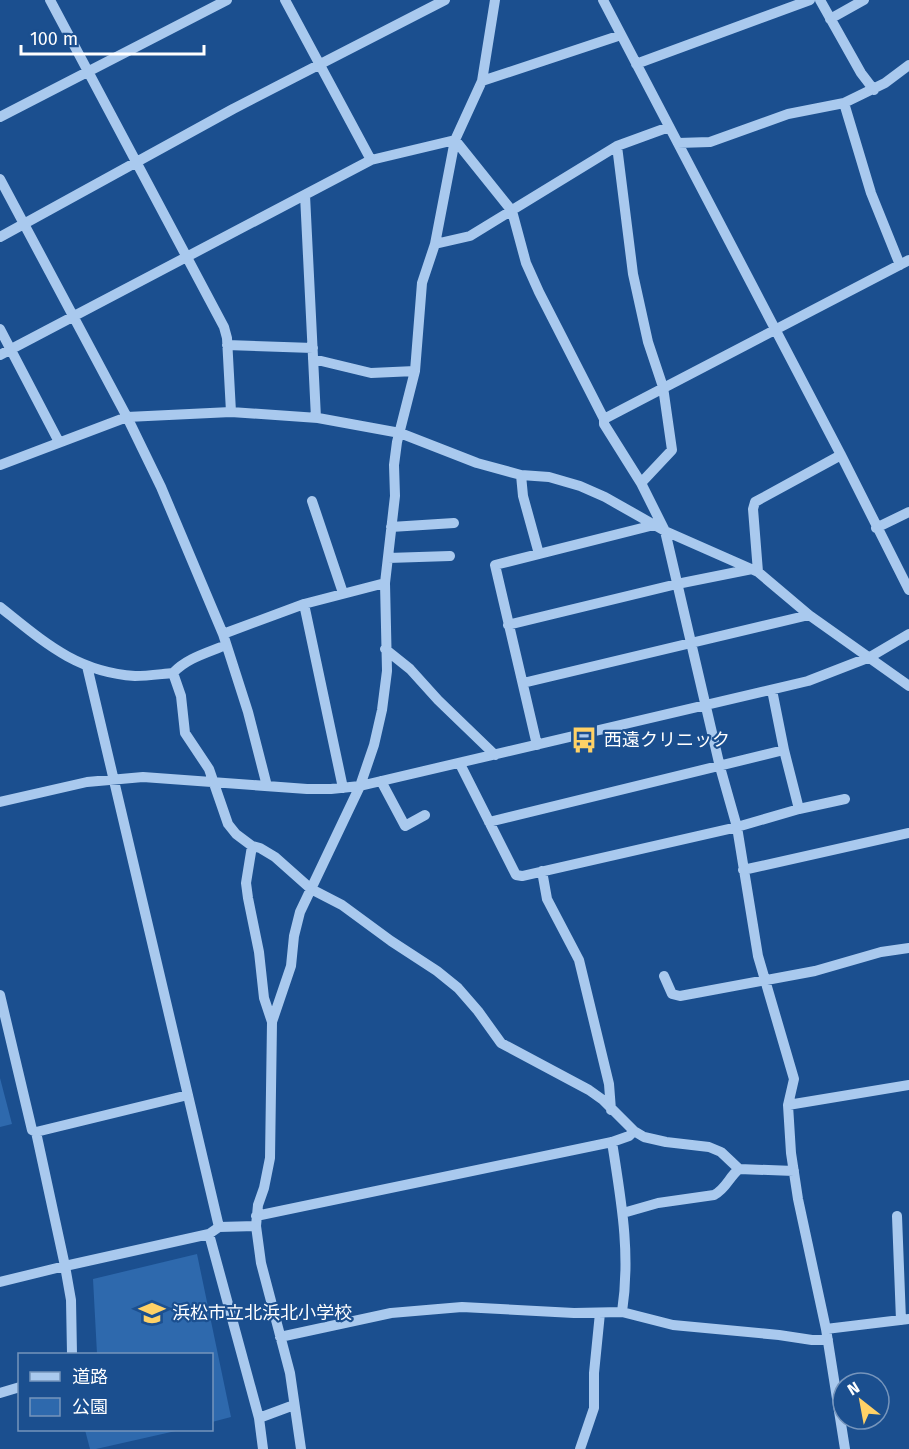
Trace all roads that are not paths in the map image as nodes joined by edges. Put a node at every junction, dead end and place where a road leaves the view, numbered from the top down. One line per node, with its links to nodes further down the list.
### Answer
1 (50, 0): 15 (street)
2 (227, 0): 15 (street)
3 (285, 0): 12 (street)
4 (445, 0): 12 (street)
5 (495, 0): 16 (street)
6 (603, 0): 11 (street)
7 (810, 0): 13 (street)
8 (820, 0): 10 (street)
9 (864, 0): 10 (street)
10 (830, 19): 17 (street)
11 (621, 35): 13 (street); 16 (street)
12 (320, 64): 24 (street); 25 (street)
13 (636, 64): 20 (street)
14 (909, 65): 17 (street)
15 (88, 70): 19 (street); 25 (street)
16 (482, 81): 21 (street)
17 (874, 90): 18 (street)
18 (844, 103): 22 (street); 33 (street)
19 (0, 117)
20 (669, 127): 22 (street); 23 (street)
21 (454, 140): 24 (street); 28 (street); 31 (street)
22 (678, 143): 35 (street)
23 (617, 146): 28 (street); 42 (street)
24 (371, 160): 27 (street)
25 (137, 164): 29 (street); 32 (street)
26 (0, 179): 29 (street)
27 (305, 195): 32 (street); 39 (street)
28 (512, 212): 31 (street); 46 (street)
29 (26, 224): 30 (street); 34 (street)
30 (0, 237)
31 (435, 244): 41 (street)
32 (188, 257): 34 (street); 37 (street)
33 (904, 262): 35 (street)
34 (75, 317): 38 (street); 44 (street)
35 (775, 328): 42 (street); 49 (street)
36 (0, 329): 38 (street)
37 (227, 345): 39 (street); 43 (street)
38 (11, 349): 40 (street); 48 (street)
39 (313, 353): 41 (street); 45 (street)
40 (0, 355)
41 (415, 371): 47 (street)
42 (663, 387): 46 (street); 52 (street)
43 (231, 412): 44 (street); 45 (street)
44 (127, 417): 48 (street); 73 (street)
45 (316, 418): 47 (street)
46 (604, 419): 52 (street)
47 (400, 433): 51 (street); 57 (street)
48 (59, 442): 50 (street)
49 (841, 454): 58 (street); 63 (street)
50 (0, 465)
51 (521, 475): 56 (street); 60 (street)
52 (641, 483): 59 (street)
53 (312, 501): 67 (street)
54 (909, 512): 58 (street)
55 (454, 523): 57 (street)
56 (654, 525): 59 (street); 60 (street)
57 (391, 527): 62 (street)
58 (876, 528): 66 (street)
59 (665, 531): 63 (street); 65 (street)
60 (539, 554): 71 (street)
61 (450, 556): 62 (street)
62 (388, 558): 64 (street)
63 (755, 570): 65 (street); 70 (street)
64 (385, 583): 67 (street); 75 (street)
65 (677, 584): 71 (street); 74 (street)
66 (909, 590)
67 (343, 593): 68 (street)
68 (304, 604): 73 (street); 93 (street)
69 (0, 607): 77 (street)
70 (809, 615): 74 (street); 76 (street)
71 (508, 625): 79 (street)
72 (909, 634): 76 (street)
73 (224, 639): 78 (street); 91 (street)
74 (692, 643): 79 (street); 82 (street)
75 (385, 649): 85 (street); 92 (street)
76 (870, 657): 80 (street); 81 (street)
77 (87, 666): 78 (street); 88 (street)
78 (173, 673): 89 (street)
79 (523, 683): 83 (street)
80 (909, 686)
81 (772, 690): 82 (street); 84 (street)
82 (706, 706): 83 (street); 87 (street)
83 (537, 746): 85 (street)
84 (784, 750): 87 (street); 96 (street)
85 (495, 755): 86 (street)
86 (460, 764): 90 (street); 98 (street)
87 (720, 767): 98 (street); 99 (street)
88 (114, 780): 89 (street); 95 (street); 111 (street)
89 (212, 781): 91 (street); 101 (street)
90 (381, 781): 92 (street); 97 (street)
91 (267, 786): 93 (street)
92 (360, 786): 93 (street); 104 (street)
93 (343, 788)
94 (845, 800): 96 (street)
95 (0, 802)
96 (799, 809): 99 (street)
97 (425, 815)
98 (489, 822): 103 (street)
99 (737, 827): 102 (street); 103 (street)
100 (909, 833): 102 (street)
101 (252, 846): 104 (street); 109 (street)
102 (743, 870): 107 (street)
103 (542, 871): 113 (street)
104 (311, 889): 109 (street); 113 (street)
105 (909, 948): 107 (street)
106 (664, 976): 107 (street)
107 (765, 980): 112 (street)
108 (0, 996): 115 (street)
109 (272, 1022): 121 (street)
110 (909, 1086): 112 (street)
111 (188, 1095): 115 (street); 122 (street)
112 (788, 1104): 118 (street)
113 (611, 1110): 114 (street)
114 (634, 1131): 116 (street); 117 (street)
115 (36, 1132): 124 (street)
116 (612, 1142): 119 (street); 121 (street)
117 (740, 1169): 118 (street); 119 (street)
118 (794, 1172): 129 (street)
119 (623, 1213): 126 (street)
120 (897, 1216): 128 (street)
121 (256, 1221): 122 (street); 130 (street)
122 (219, 1227): 123 (street)
123 (209, 1234): 124 (street); 135 (street)
124 (65, 1266): 125 (street); 131 (street)
125 (0, 1282)
126 (622, 1312): 127 (street); 129 (street)
127 (600, 1313): 130 (street); 138 (street)
128 (905, 1319): 129 (street)
129 (827, 1335): 139 (street)
130 (280, 1336): 134 (street)
131 (72, 1353)
132 (18, 1388): 133 (street)
133 (0, 1393)
134 (294, 1405): 135 (street); 137 (street)
135 (259, 1418): 136 (street)
136 (263, 1449)
137 (301, 1449)
138 (580, 1449)
139 (845, 1449)

